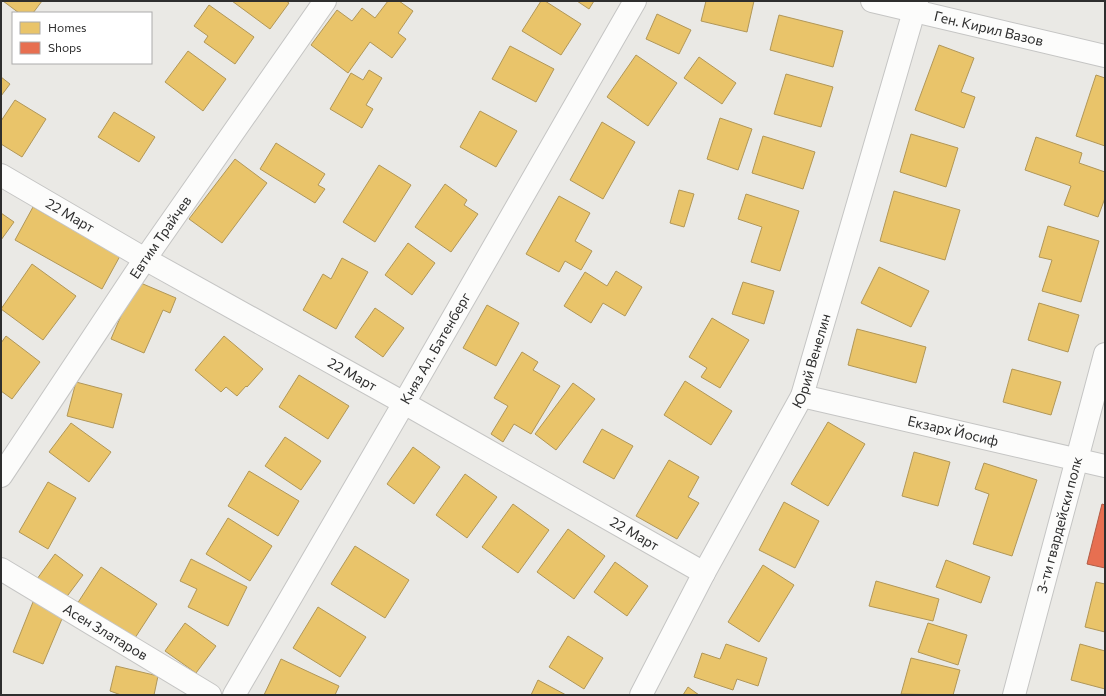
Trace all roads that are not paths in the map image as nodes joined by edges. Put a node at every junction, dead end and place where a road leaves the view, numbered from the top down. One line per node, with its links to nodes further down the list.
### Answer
1 (325, 1): 7 (street, Евтим Трайчев)
2 (635, 1): 10 (street, Княз Ал. Батенберг)
3 (872, 1): 4 (street, Ген. Кирил Вазов)
4 (915, 6): 5 (street, Ген. Кирил Вазов); 9 (street, Юрий Венелин)
5 (1105, 56)
6 (1, 174): 7 (street, 22 Март)
7 (145, 259): 10 (street, 22 Март); 13 (street, Евтим Трайчев)
8 (1105, 354): 11 (street, 3-ти гвардейски полк)
9 (802, 396): 11 (street, Екзарх Йосиф); 15 (street, Юрий Венелин)
10 (404, 403): 15 (street, 22 Март); 17 (street, Княз Ал. Батенберг)
11 (1077, 459): 12 (street, Екзарх Йосиф); 19 (street, 3-ти гвардейски полк)
12 (1105, 466)
13 (1, 476)
14 (1, 569): 16 (street, Асен Златаров)
15 (704, 573): 18 (street, Юрий Венелин)
16 (210, 695)
17 (234, 695)
18 (641, 695)
19 (1014, 695)

